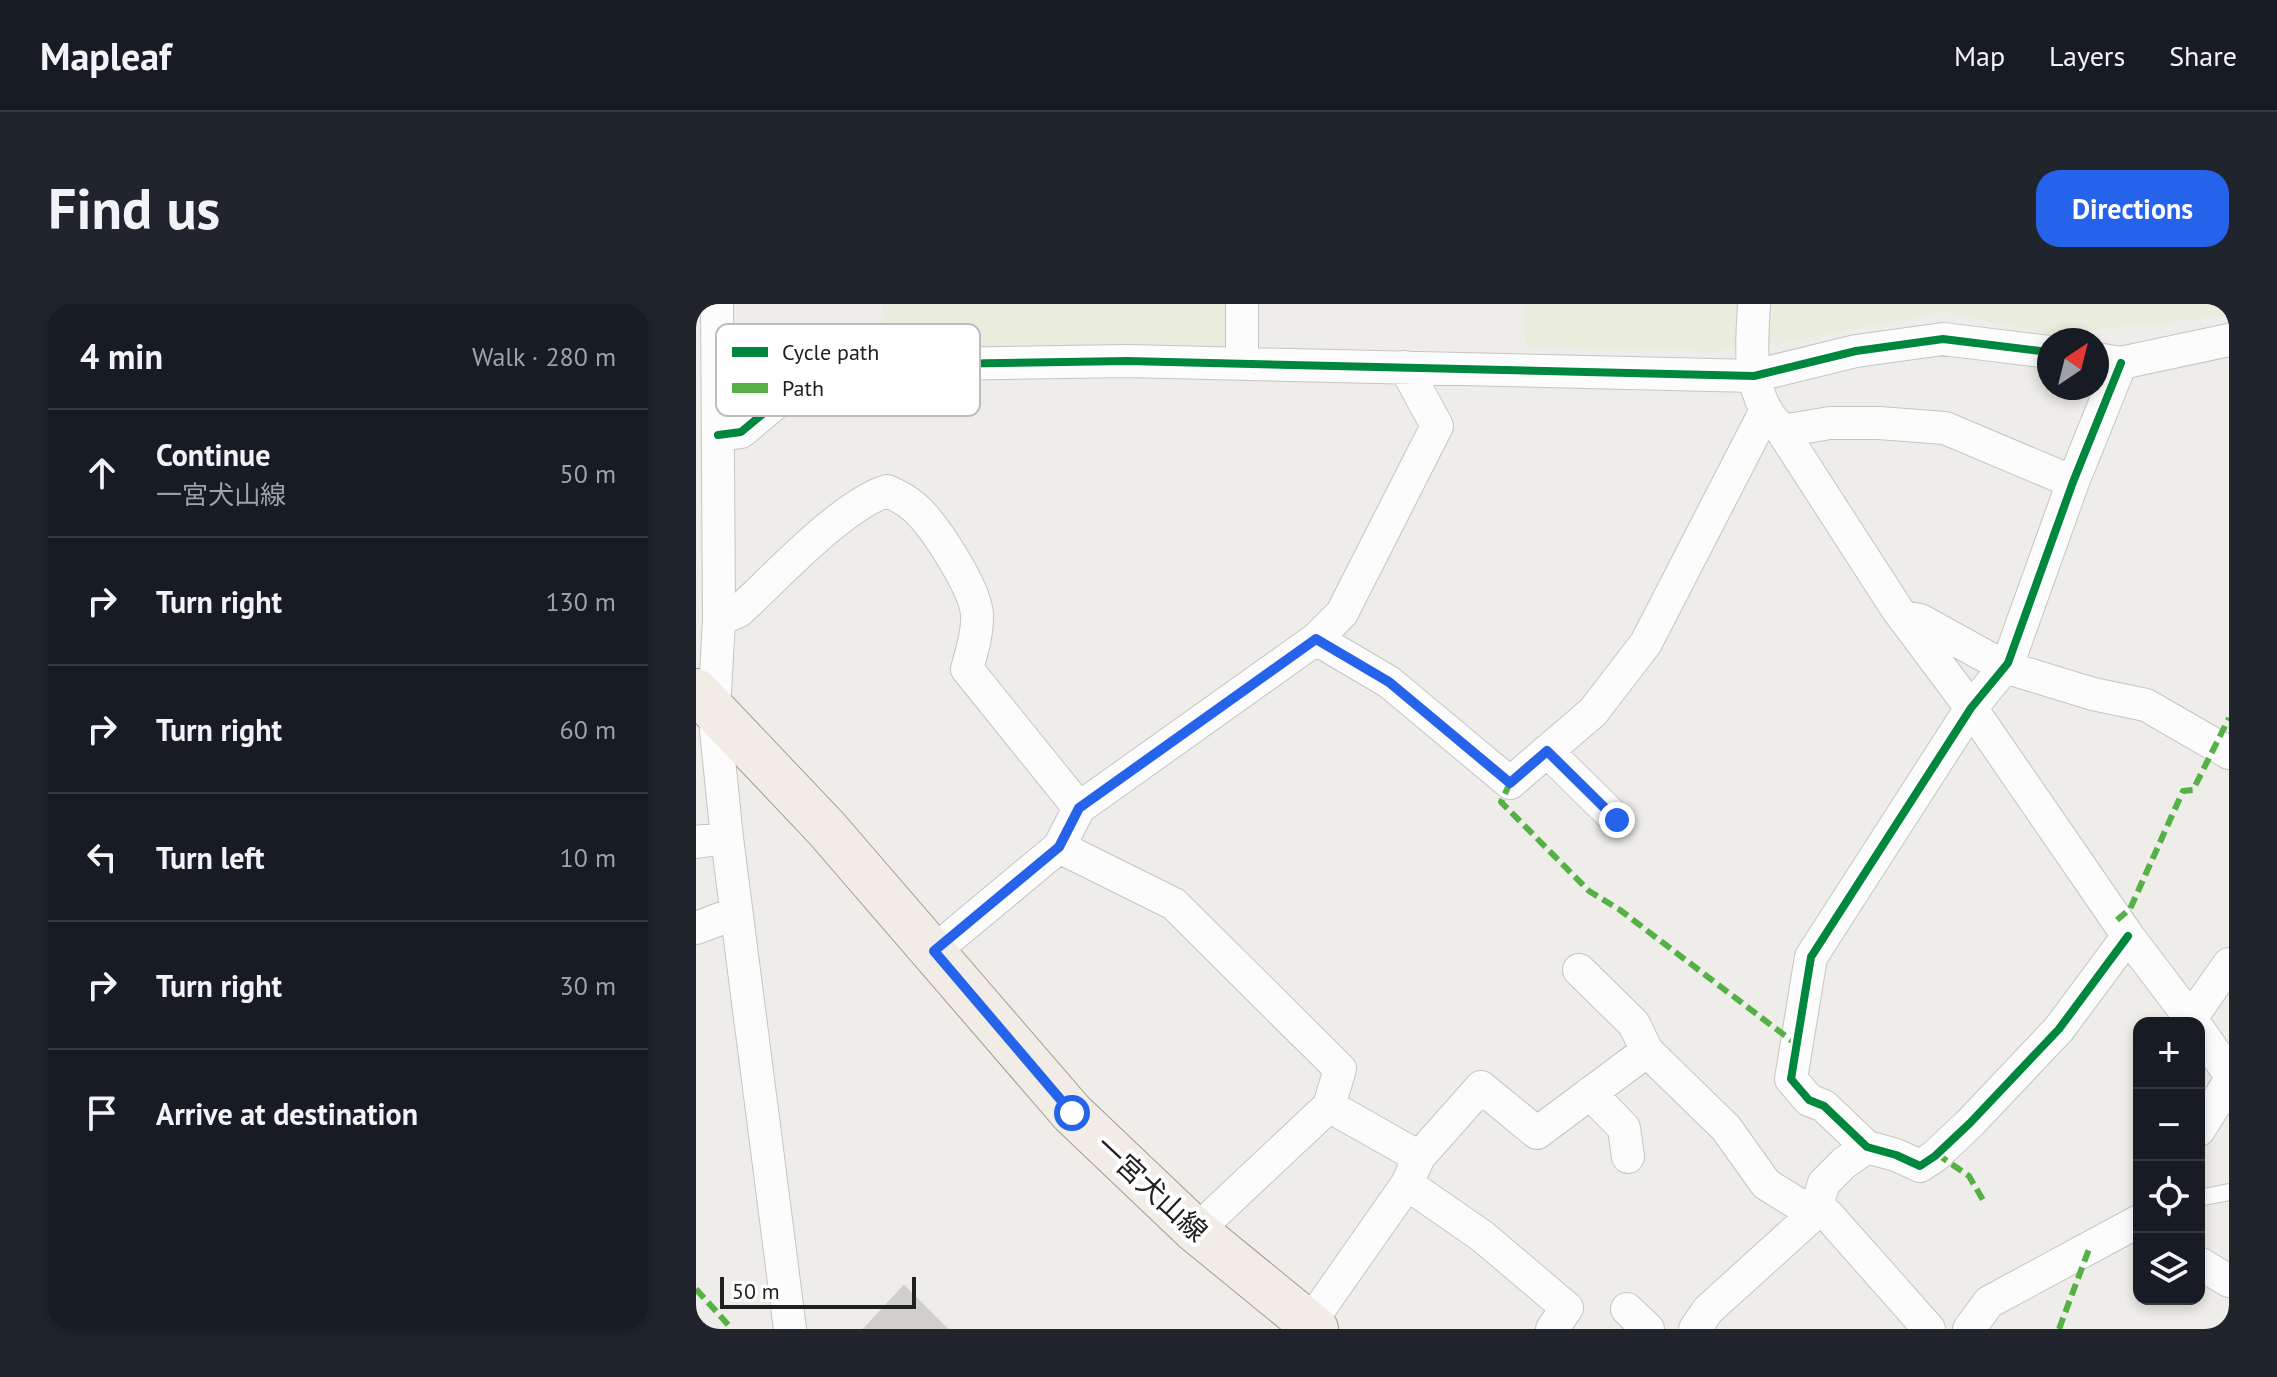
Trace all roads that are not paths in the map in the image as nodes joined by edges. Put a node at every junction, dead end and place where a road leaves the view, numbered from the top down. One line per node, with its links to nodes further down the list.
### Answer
1 (717, 304): 4 (street)
2 (1242, 304): 9 (street)
3 (1754, 304): 11 (street)
4 (717, 324)
5 (2229, 340): 7 (street)
6 (2037, 351): 11 (street)
7 (2109, 361)
8 (980, 363): 9 (street)
9 (1242, 363): 10 (street)
10 (1405, 367): 11 (street); 20 (street)
11 (1754, 376): 15 (street)
12 (2097, 400): 17 (street)
13 (718, 416): 16 (street)
14 (760, 416): 16 (street)
15 (1774, 420): 17 (street); 18 (street); 24 (street)
16 (718, 435): 19 (street)
17 (2073, 482): 21 (street)
18 (1903, 617): 21 (street); 23 (street)
19 (719, 620): 22 (street); 26 (street)
20 (1316, 639): 24 (street); 26 (street)
21 (2005, 667): 23 (street); 25 (street)
22 (705, 700): 28 (street); 33 (main road, 一宮犬山線)
23 (1971, 708): 32 (street); 45 (street)
24 (1547, 751): 27 (street)
25 (2229, 753)
26 (1079, 808): 29 (street)
27 (1617, 820)
28 (711, 840): 30 (street)
29 (1059, 847): 33 (street); 43 (street)
30 (736, 913): 31 (street); 57 (street)
31 (696, 928)
32 (2128, 936): 36 (street); 45 (street)
33 (934, 951): 52 (main road, 一宮犬山線)
34 (2229, 964): 37 (street)
35 (1579, 970): 39 (street)
36 (2190, 1017)
37 (2199, 1017)
38 (2205, 1038): 40 (street)
39 (1647, 1051): 42 (street); 50 (street)
40 (2229, 1073)
41 (2229, 1082): 44 (street)
42 (1590, 1093): 46 (street); 47 (street)
43 (1329, 1106): 47 (street); 52 (street)
44 (2205, 1120)
45 (1867, 1147): 50 (street)
46 (1628, 1157)
47 (1413, 1171): 56 (street); 58 (street)
48 (2229, 1192): 49 (lane)
49 (2205, 1197)
50 (1814, 1214): 59 (street); 60 (street)
51 (2133, 1227): 55 (street)
52 (1196, 1231): 56 (main road, 一宮犬山線)
53 (2205, 1267): 54 (street)
54 (2229, 1281)
55 (1991, 1316): 61 (street)
56 (1312, 1327)
57 (790, 1329)
58 (1552, 1329)
59 (1695, 1329)
60 (1929, 1329)
61 (1969, 1329)

